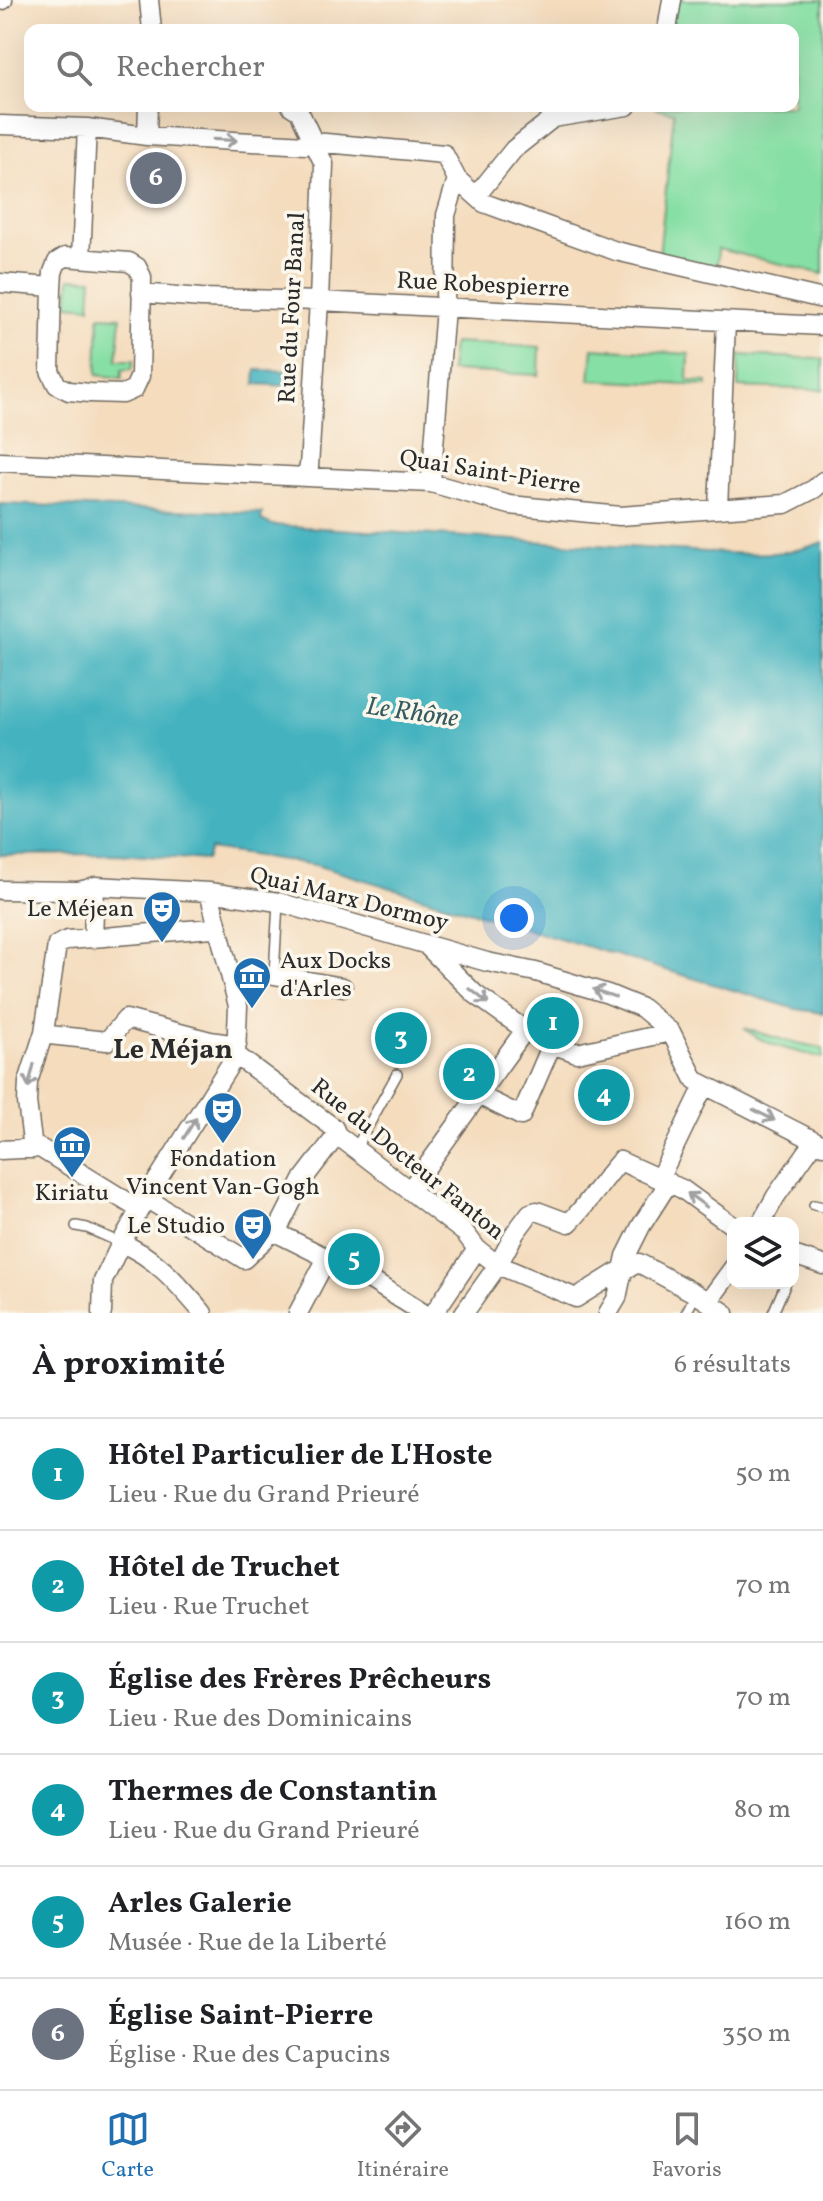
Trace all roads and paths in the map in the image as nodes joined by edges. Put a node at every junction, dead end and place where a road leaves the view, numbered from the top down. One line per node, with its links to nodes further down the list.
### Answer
1 (149, 0): 3 (street)
2 (672, 0): 4 (street)
3 (151, 24)
4 (668, 24)
5 (148, 112): 10 (street)
6 (300, 112): 11 (street, Rue du Four Banal)
7 (590, 112): 13 (street)
8 (0, 125): 9 (street)
9 (87, 128): 10 (street); 14 (street)
10 (147, 136): 11 (street, one-way to 11)
11 (315, 142): 12 (street); 19 (street, Rue du Four Banal)
12 (457, 179): 13 (street); 20 (street)
13 (477, 195): 18 (street)
14 (81, 258): 16 (street); 17 (street)
15 (0, 283): 16 (street)
16 (52, 287): 17 (street)
17 (141, 293): 19 (street, Rue Robespierre)
18 (823, 299)
19 (319, 301): 20 (street, Rue Robespierre); 24 (street, Rue du Four Banal)
20 (445, 308): 21 (street, Rue Robespierre); 26 (street)
21 (726, 323): 22 (street, Rue Robespierre); 27 (street)
22 (823, 326)
23 (0, 462): 24 (street, Quai Saint-Pierre)
24 (304, 477): 26 (street, Quai Saint-Pierre)
25 (823, 481): 27 (street, Quai Saint-Pierre)
26 (431, 483): 27 (street, Quai Saint-Pierre)
27 (718, 508)
28 (95, 886): 29 (street, Quai Marx Dormoy); 30 (street, Quai Marx Dormoy); 33 (street)
29 (209, 892): 31 (street, Quai Marx Dormoy); 32 (street)
30 (0, 896)
31 (278, 902): 34 (street, Quai Marx Dormoy); 35 (lane)
32 (217, 924): 33 (street); 36 (street)
33 (93, 939): 39 (street)
34 (423, 942): 38 (street, one-way to 38); 40 (street, Quai Marx Dormoy, one-way to 34)
35 (274, 975): 36 (lane); 37 (street)
36 (235, 987): 42 (street)
37 (343, 987)
38 (525, 1030): 41 (street); 45 (street)
39 (44, 1032): 42 (street); 49 (street, one-way to 49)
40 (671, 1032): 41 (street); 44 (street)
41 (552, 1044): 45 (street)
42 (237, 1050): 46 (street, Rue du Docteur Fanton); 53 (street, one-way to 42)
43 (397, 1074): 48 (lane)
44 (704, 1086): 47 (street, one-way to 47); 51 (street)
45 (478, 1095): 52 (street)
46 (337, 1135): 48 (street, Rue du Docteur Fanton); 57 (street)
47 (819, 1143): 54 (street)
48 (356, 1148): 52 (street, Rue du Docteur Fanton)
49 (33, 1149): 50 (street); 53 (street)
50 (0, 1150)
51 (664, 1180): 55 (street, one-way to 51); 62 (street); 64 (street)
52 (410, 1190): 59 (street, Rue du Docteur Fanton)
53 (143, 1204): 57 (street); 58 (street)
54 (764, 1217)
55 (727, 1222)
56 (76, 1226): 58 (lane)
57 (273, 1231): 60 (street)
58 (121, 1243): 69 (street); 70 (street)
59 (477, 1249): 62 (street, Rue du Docteur Fanton); 73 (street)
60 (327, 1258): 68 (street); 71 (street)
61 (799, 1261): 63 (street)
62 (498, 1265): 64 (street, Rue du Docteur Fanton); 74 (street)
63 (823, 1265)
64 (631, 1266): 67 (street); 75 (street)
65 (727, 1274): 67 (street)
66 (783, 1289): 78 (lane)
67 (702, 1298): 76 (lane); 77 (street)
68 (402, 1308): 72 (street)
69 (102, 1313)
70 (203, 1313)
71 (298, 1313)
72 (423, 1313)
73 (434, 1313)
74 (464, 1313)
75 (608, 1313)
76 (686, 1313)
77 (725, 1313)
78 (773, 1313)

